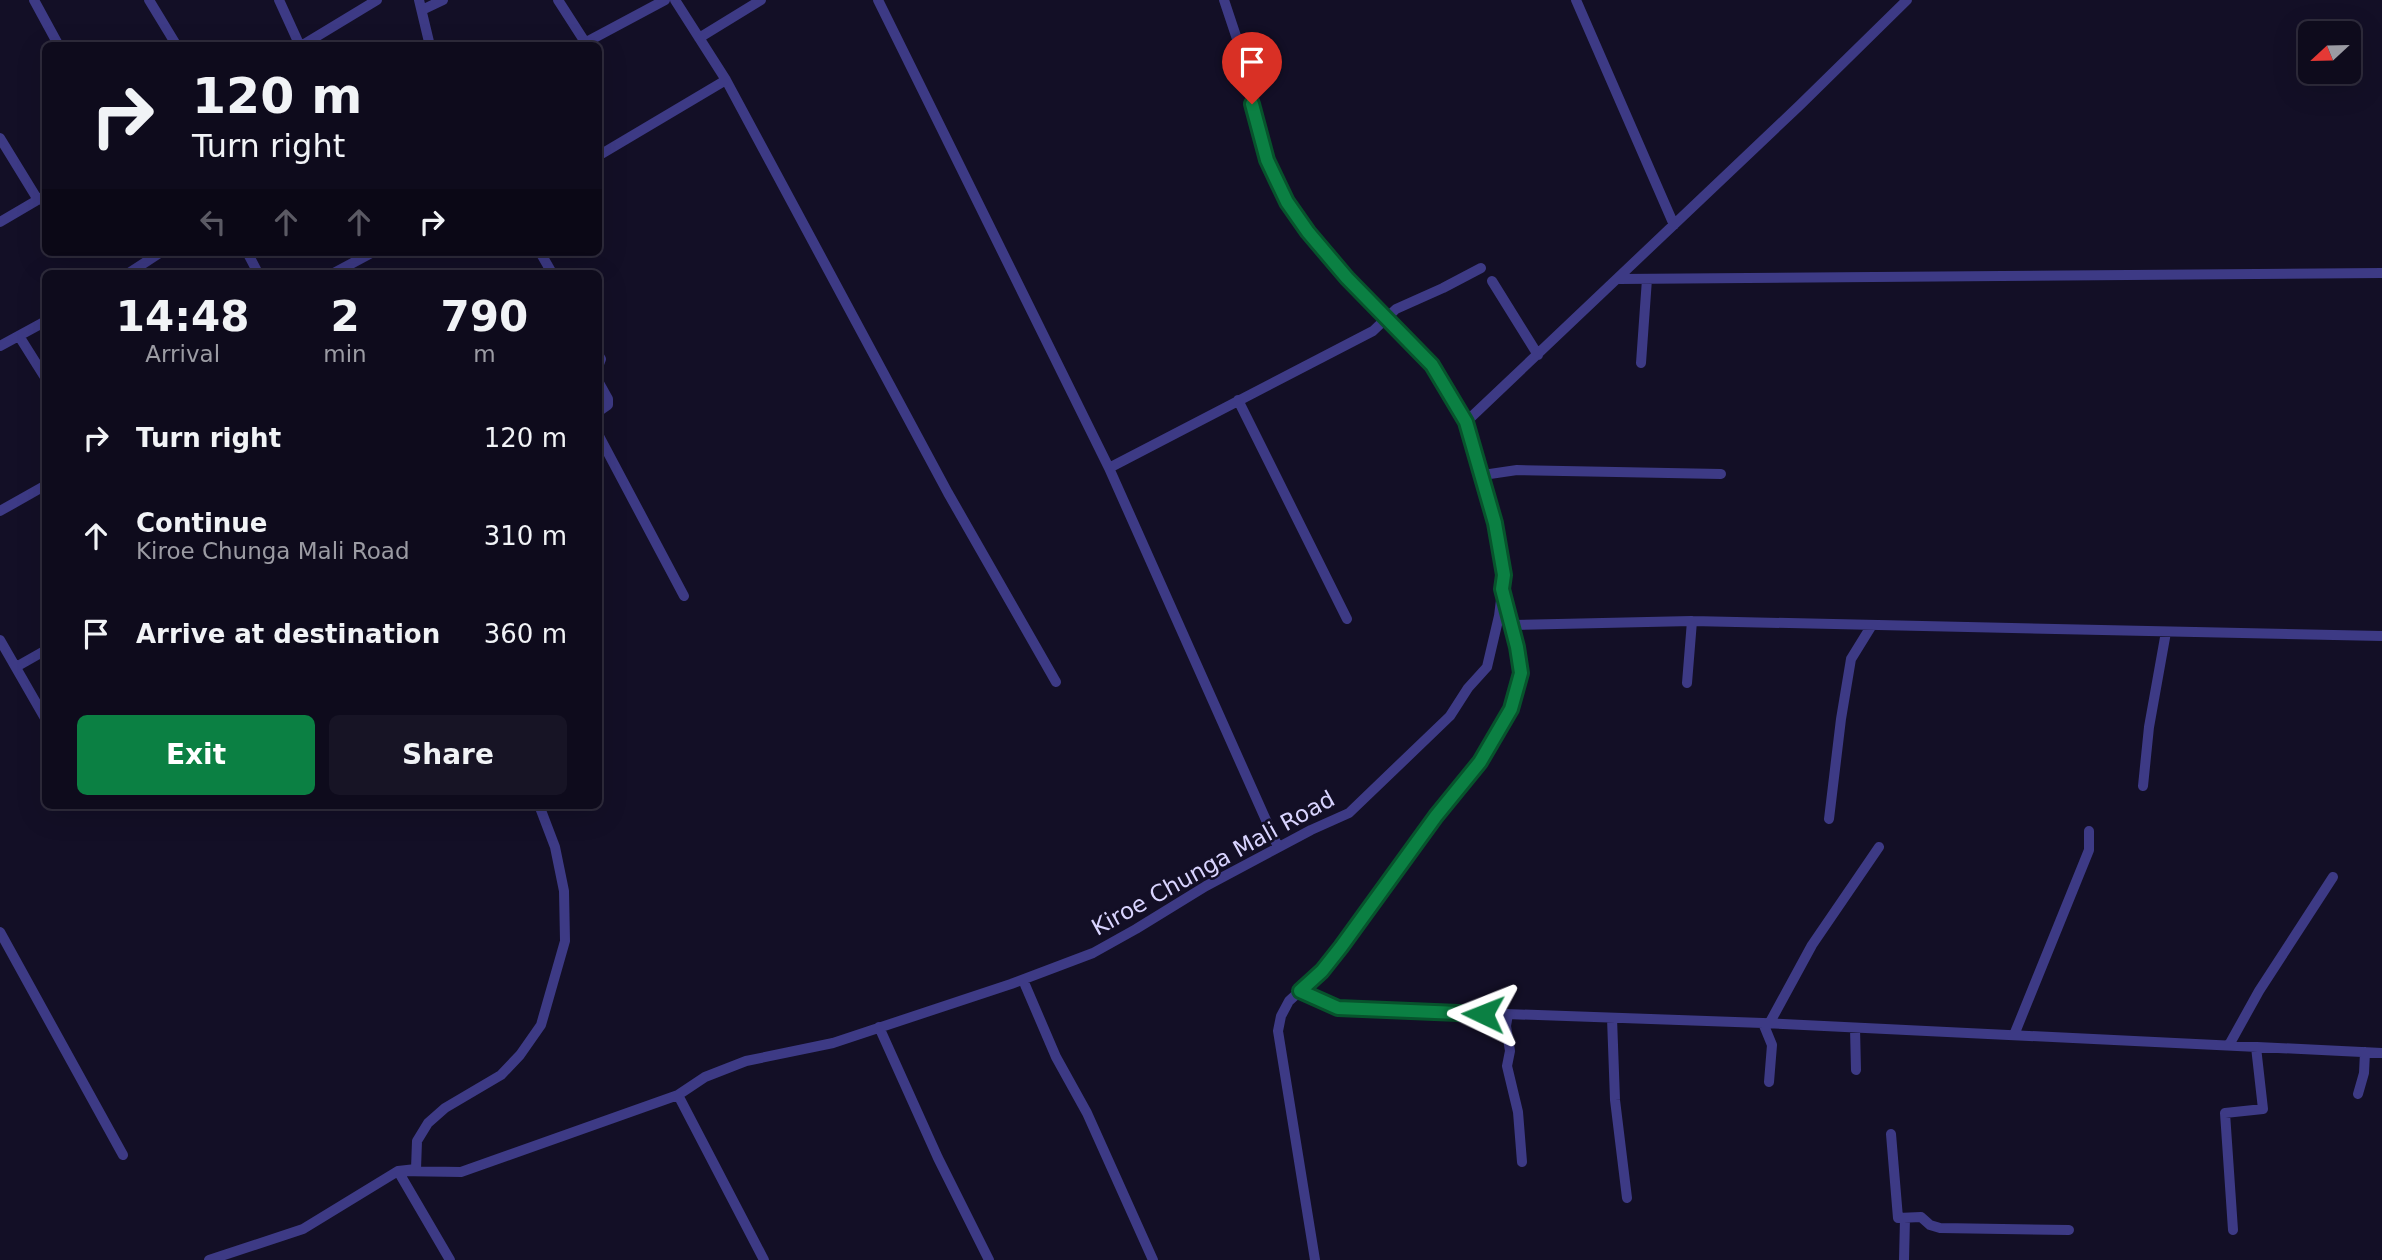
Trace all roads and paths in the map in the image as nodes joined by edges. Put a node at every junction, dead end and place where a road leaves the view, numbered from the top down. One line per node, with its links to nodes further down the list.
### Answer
1 (34, 0): 17 (street)
2 (164, 0): 14 (street)
3 (279, 0): 19 (street)
4 (377, 0): 20 (street)
5 (443, 0): 15 (street)
6 (558, 0): 22 (street)
7 (665, 0): 23 (street)
8 (675, 0): 16 (street)
9 (761, 0): 16 (street)
10 (878, 0): 51 (street)
11 (1224, 0): 39 (street, Kiroe Chunga Mali Road)
12 (1576, 0): 29 (street)
13 (1907, 0): 29 (street)
14 (151, 3): 18 (street)
15 (421, 5): 21 (street)
16 (699, 38): 24 (street)
17 (58, 42)
18 (175, 42)
19 (299, 42)
20 (308, 42)
21 (429, 42)
22 (581, 42)
23 (586, 42)
24 (726, 80): 26 (street); 67 (street)
25 (0, 138): 27 (street)
26 (602, 154)
27 (42, 197): 28 (street)
28 (0, 222)
29 (1674, 225): 36 (street)
30 (155, 256): 33 (street)
31 (366, 256): 34 (street)
32 (1481, 268): 39 (street)
33 (134, 270)
34 (340, 270)
35 (2382, 273): 37 (street)
36 (1619, 279): 37 (street); 43 (street)
37 (1647, 279): 44 (street)
38 (1492, 281): 43 (street)
39 (1388, 318): 47 (street); 49 (street, Kiroe Chunga Mali Road)
40 (42, 323): 41 (street)
41 (19, 336): 42 (street); 45 (street)
42 (0, 346)
43 (1538, 355): 49 (street)
44 (1641, 363)
45 (42, 373)
46 (602, 389): 48 (street)
47 (1238, 400): 51 (street); 58 (street)
48 (602, 409)
49 (1466, 422): 53 (street, Kiroe Chunga Mali Road)
50 (602, 442): 57 (street)
51 (1108, 468): 74 (street)
52 (1721, 474): 53 (street)
53 (1483, 475): 56 (street, Kiroe Chunga Mali Road)
54 (42, 487): 55 (street)
55 (0, 510)
56 (1502, 589): 60 (street); 74 (street, Kiroe Chunga Mali Road)
57 (684, 596)
58 (1348, 619)
59 (1692, 621): 60 (street); 61 (street); 68 (street)
60 (1510, 625): 79 (street)
61 (1872, 625): 62 (street); 72 (street)
62 (2166, 632): 63 (street); 70 (street)
63 (2382, 636)
64 (0, 640): 66 (street)
65 (42, 652): 66 (street)
66 (16, 667): 69 (street)
67 (1056, 682)
68 (1687, 683)
69 (42, 713)
70 (2143, 786)
71 (541, 809): 97 (street)
72 (1829, 819)
73 (2089, 831): 85 (street)
74 (1278, 847): 78 (street, Kiroe Chunga Mali Road)
75 (1879, 847): 82 (street)
76 (2333, 877): 86 (street)
77 (0, 932): 95 (street)
78 (1023, 979): 83 (street, Kiroe Chunga Mali Road); 106 (street)
79 (1300, 991): 80 (street); 107 (street)
80 (1508, 1014): 81 (street); 96 (street)
81 (1612, 1018): 82 (street); 98 (street)
82 (1766, 1023): 84 (street); 91 (street)
83 (879, 1027): 93 (street, Kiroe Chunga Mali Road); 105 (street)
84 (1855, 1028): 85 (street); 90 (street)
85 (2014, 1035): 86 (street)
86 (2229, 1045): 87 (street)
87 (2256, 1047): 88 (street); 101 (street)
88 (2365, 1052): 89 (street); 92 (street)
89 (2382, 1053)
90 (1856, 1070)
91 (1769, 1082)
92 (2358, 1094)
93 (678, 1095): 97 (street, Kiroe Chunga Mali Road); 104 (street)
94 (1891, 1134): 99 (street)
95 (122, 1155)
96 (1522, 1162)
97 (398, 1171): 102 (street); 103 (street)
98 (1627, 1198)
99 (1905, 1218): 100 (street); 108 (street)
100 (2069, 1230)
101 (2233, 1230)
102 (209, 1260)
103 (450, 1260)
104 (764, 1260)
105 (989, 1260)
106 (1153, 1260)
107 (1315, 1260)
108 (1904, 1260)

